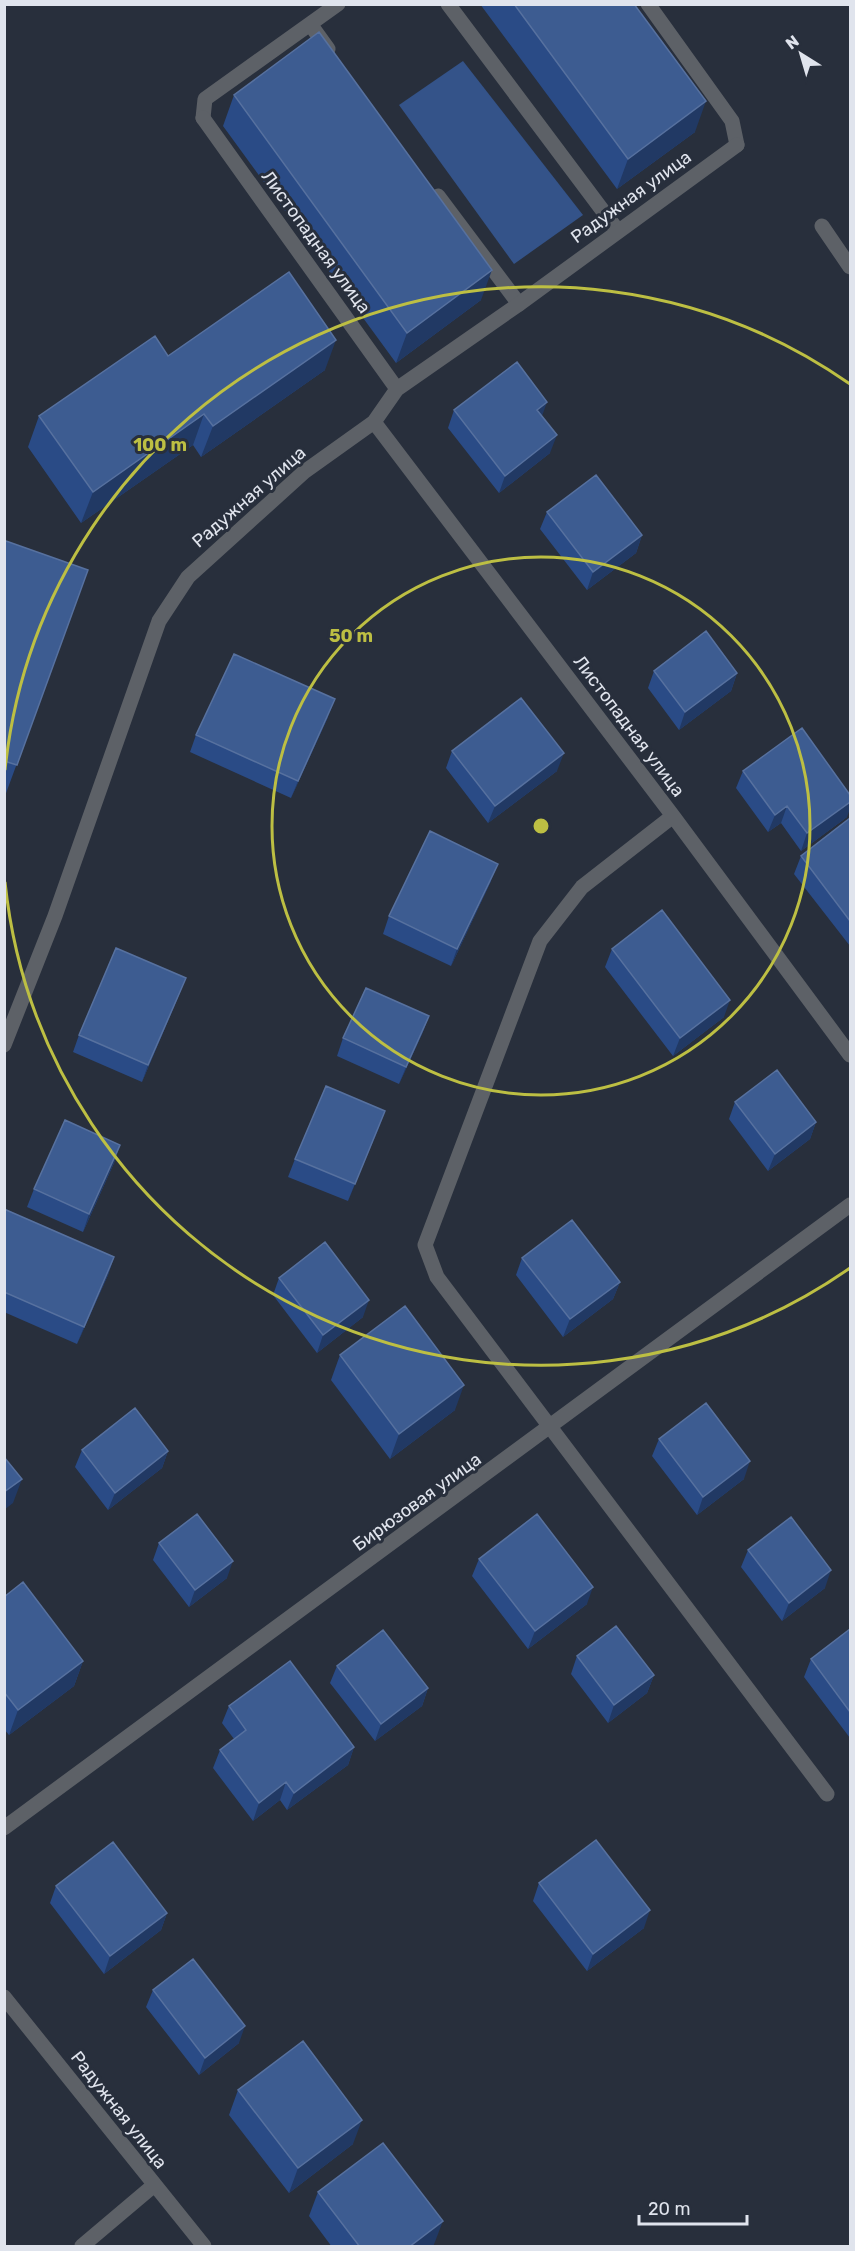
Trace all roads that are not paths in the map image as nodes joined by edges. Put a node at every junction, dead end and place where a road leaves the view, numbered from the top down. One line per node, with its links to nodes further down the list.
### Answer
1 (338, 4): 4 (street)
2 (448, 4): 8 (street)
3 (648, 4): 8 (street, Радужная улица)
4 (310, 24): 5 (street); 11 (street, Листопадная улица)
5 (338, 61)
6 (428, 183): 10 (street)
7 (822, 226): 9 (street)
8 (618, 231): 10 (street, Радужная улица)
9 (850, 267)
10 (519, 304): 11 (street, Радужная улица)
11 (397, 389): 12 (street, Радужная улица)
12 (374, 422): 13 (street, Листопадная улица); 14 (street, Радужная улица)
13 (673, 816): 15 (street, Листопадная улица); 17 (street)
14 (4, 1045)
15 (850, 1055)
16 (850, 1205): 17 (street, Бирюзовая улица)
17 (551, 1427): 18 (street); 19 (street, Бирюзовая улица)
18 (827, 1794)
19 (4, 1828)
20 (4, 1997): 21 (street, Радужная улица)
21 (153, 2186): 22 (street); 23 (street, Радужная улица)
22 (82, 2247)
23 (204, 2247)

